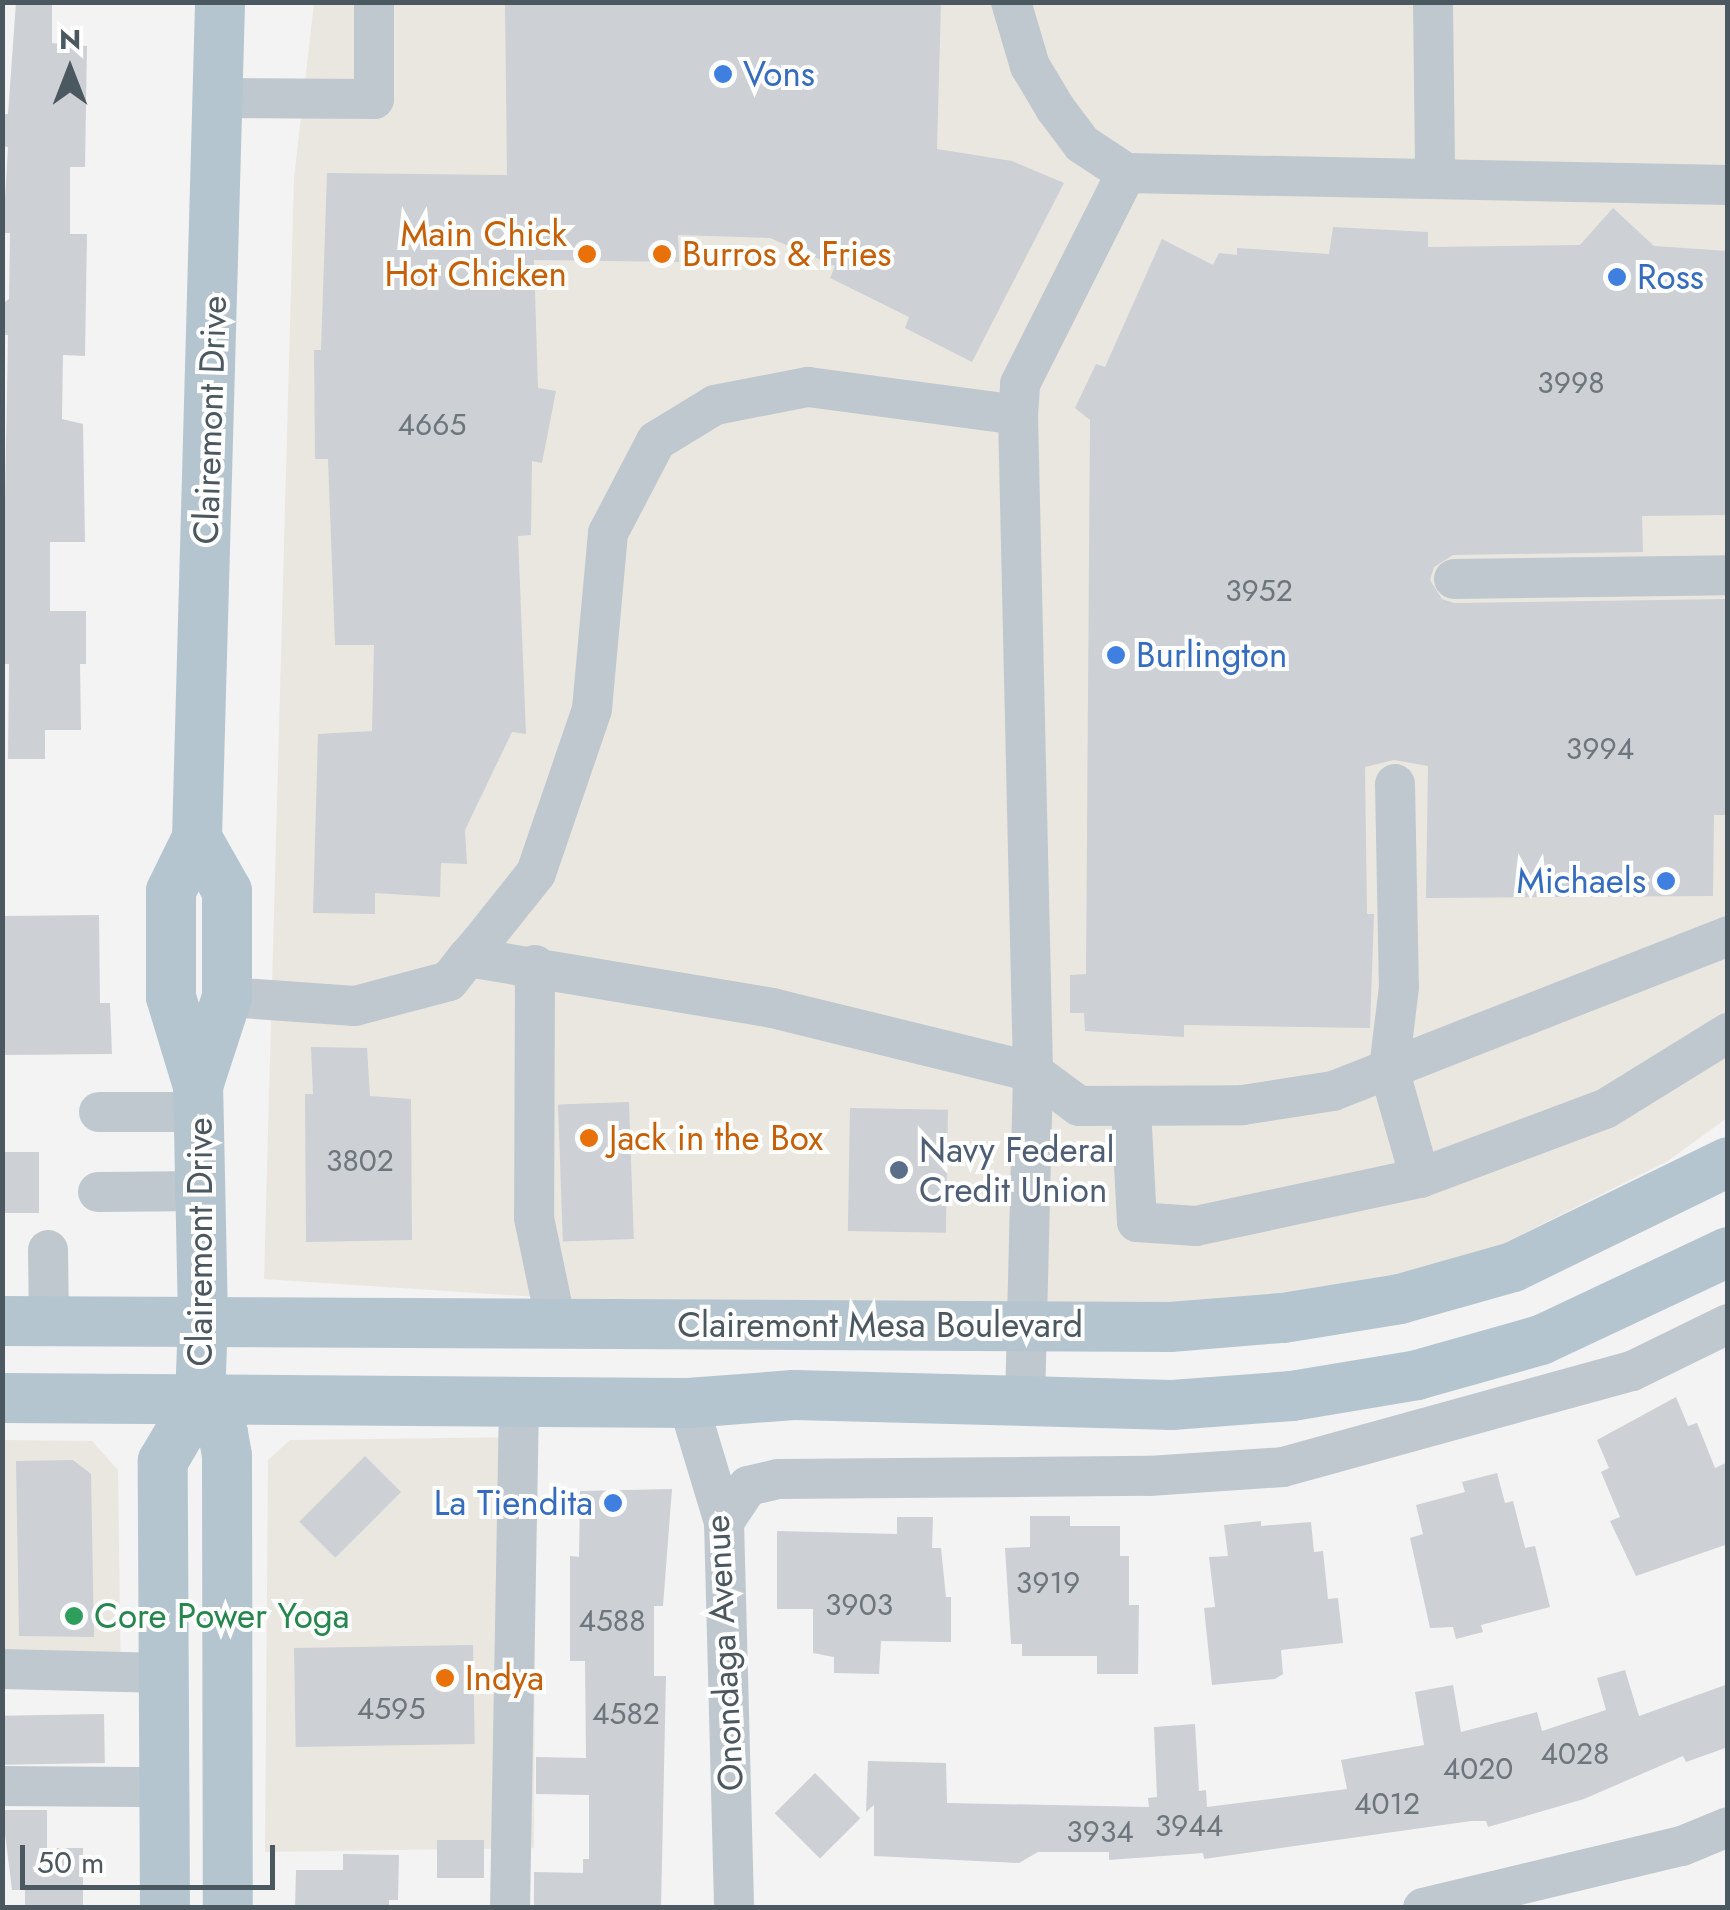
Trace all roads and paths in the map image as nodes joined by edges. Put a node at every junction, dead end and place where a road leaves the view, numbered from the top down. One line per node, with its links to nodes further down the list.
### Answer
1 (220, 2): 5 (main road, Clairemont Drive)
2 (374, 2): 5 (street)
3 (1011, 2): 6 (street)
4 (1433, 2): 7 (street)
5 (215, 98): 13 (main road, Clairemont Drive)
6 (1126, 172): 7 (street); 9 (street)
7 (1435, 178): 8 (street)
8 (1728, 185)
9 (1018, 415): 15 (street); 20 (street)
10 (1728, 575): 11 (street)
11 (1454, 579)
12 (1395, 784): 19 (street)
13 (196, 838): 17 (main road, Clairemont Drive); 21 (main road, Clairemont Drive)
14 (1728, 936): 19 (street)
15 (468, 957): 16 (street); 17 (street)
16 (535, 965): 20 (street); 32 (street)
17 (227, 997): 21 (main road, Clairemont Drive)
18 (1728, 1033): 25 (street)
19 (1389, 1070): 22 (street); 25 (street)
20 (1033, 1072): 22 (street); 34 (street)
21 (199, 1099): 23 (street); 26 (main road, Clairemont Drive)
22 (1131, 1108): 25 (street)
23 (99, 1112)
24 (1728, 1162): 34 (main road, Clairemont Mesa Boulevard)
25 (1420, 1178)
26 (202, 1191): 27 (street); 31 (main road, Clairemont Drive)
27 (98, 1192)
28 (48, 1250): 30 (street)
29 (1728, 1252): 39 (main road, Clairemont Mesa Boulevard)
30 (26, 1320): 31 (main road, Clairemont Mesa Boulevard)
31 (203, 1320): 32 (main road, Clairemont Mesa Boulevard); 36 (main road, Clairemont Drive)
32 (556, 1323): 34 (main road, Clairemont Mesa Boulevard)
33 (1728, 1324): 40 (street)
34 (1027, 1325): 39 (street)
35 (2, 1398): 36 (main road, Clairemont Mesa Boulevard)
36 (200, 1398): 37 (main road, Clairemont Mesa Boulevard); 42 (main road, Clairemont Drive); 47 (main road, Clairemont Drive)
37 (519, 1400): 38 (main road, Clairemont Mesa Boulevard); 48 (street)
38 (688, 1404): 39 (main road, Clairemont Mesa Boulevard); 40 (street, Onondaga Avenue)
39 (1025, 1404)
40 (724, 1522): 49 (street, Onondaga Avenue)
41 (2, 1669): 42 (street)
42 (164, 1673): 44 (main road, Clairemont Drive)
43 (2, 1786): 44 (street)
44 (165, 1787): 46 (main road, Clairemont Drive)
45 (1728, 1827): 50 (street)
46 (165, 1908)
47 (228, 1908)
48 (510, 1908)
49 (734, 1908)
50 (1423, 1908)

